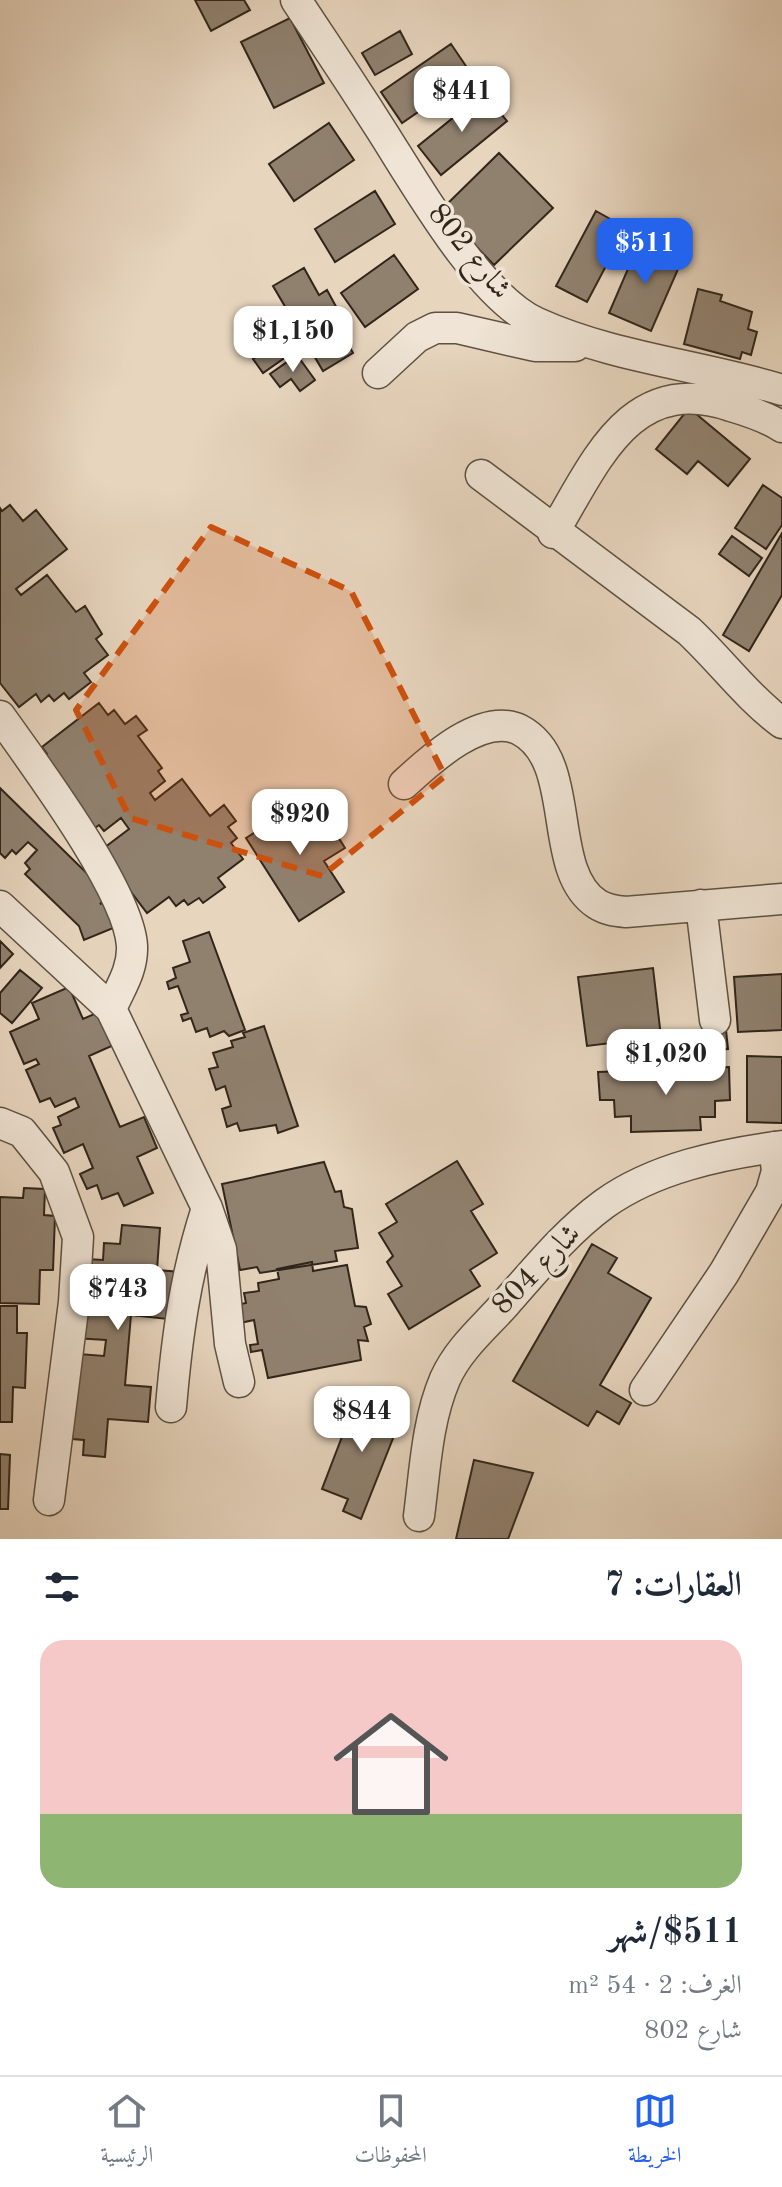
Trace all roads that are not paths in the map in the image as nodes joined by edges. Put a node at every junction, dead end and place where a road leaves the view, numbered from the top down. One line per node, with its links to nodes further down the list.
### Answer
1 (296, 0): 2 (street, شارع 802)
2 (597, 346): 3 (street); 4 (street, شارع 802)
3 (378, 373)
4 (782, 390)
5 (782, 427): 7 (street)
6 (481, 475): 7 (street)
7 (553, 533): 9 (street)
8 (0, 716): 14 (street)
9 (782, 723)
10 (404, 784): 12 (street)
11 (782, 899): 12 (street)
12 (701, 905): 15 (street)
13 (0, 906): 14 (street)
14 (111, 1009): 18 (street)
15 (715, 1020)
16 (0, 1123): 22 (street)
17 (778, 1146): 20 (street); 23 (street, شارع 804)
18 (207, 1208): 19 (street); 21 (street)
19 (239, 1382)
20 (645, 1390)
21 (171, 1407)
22 (49, 1500)
23 (419, 1516)

